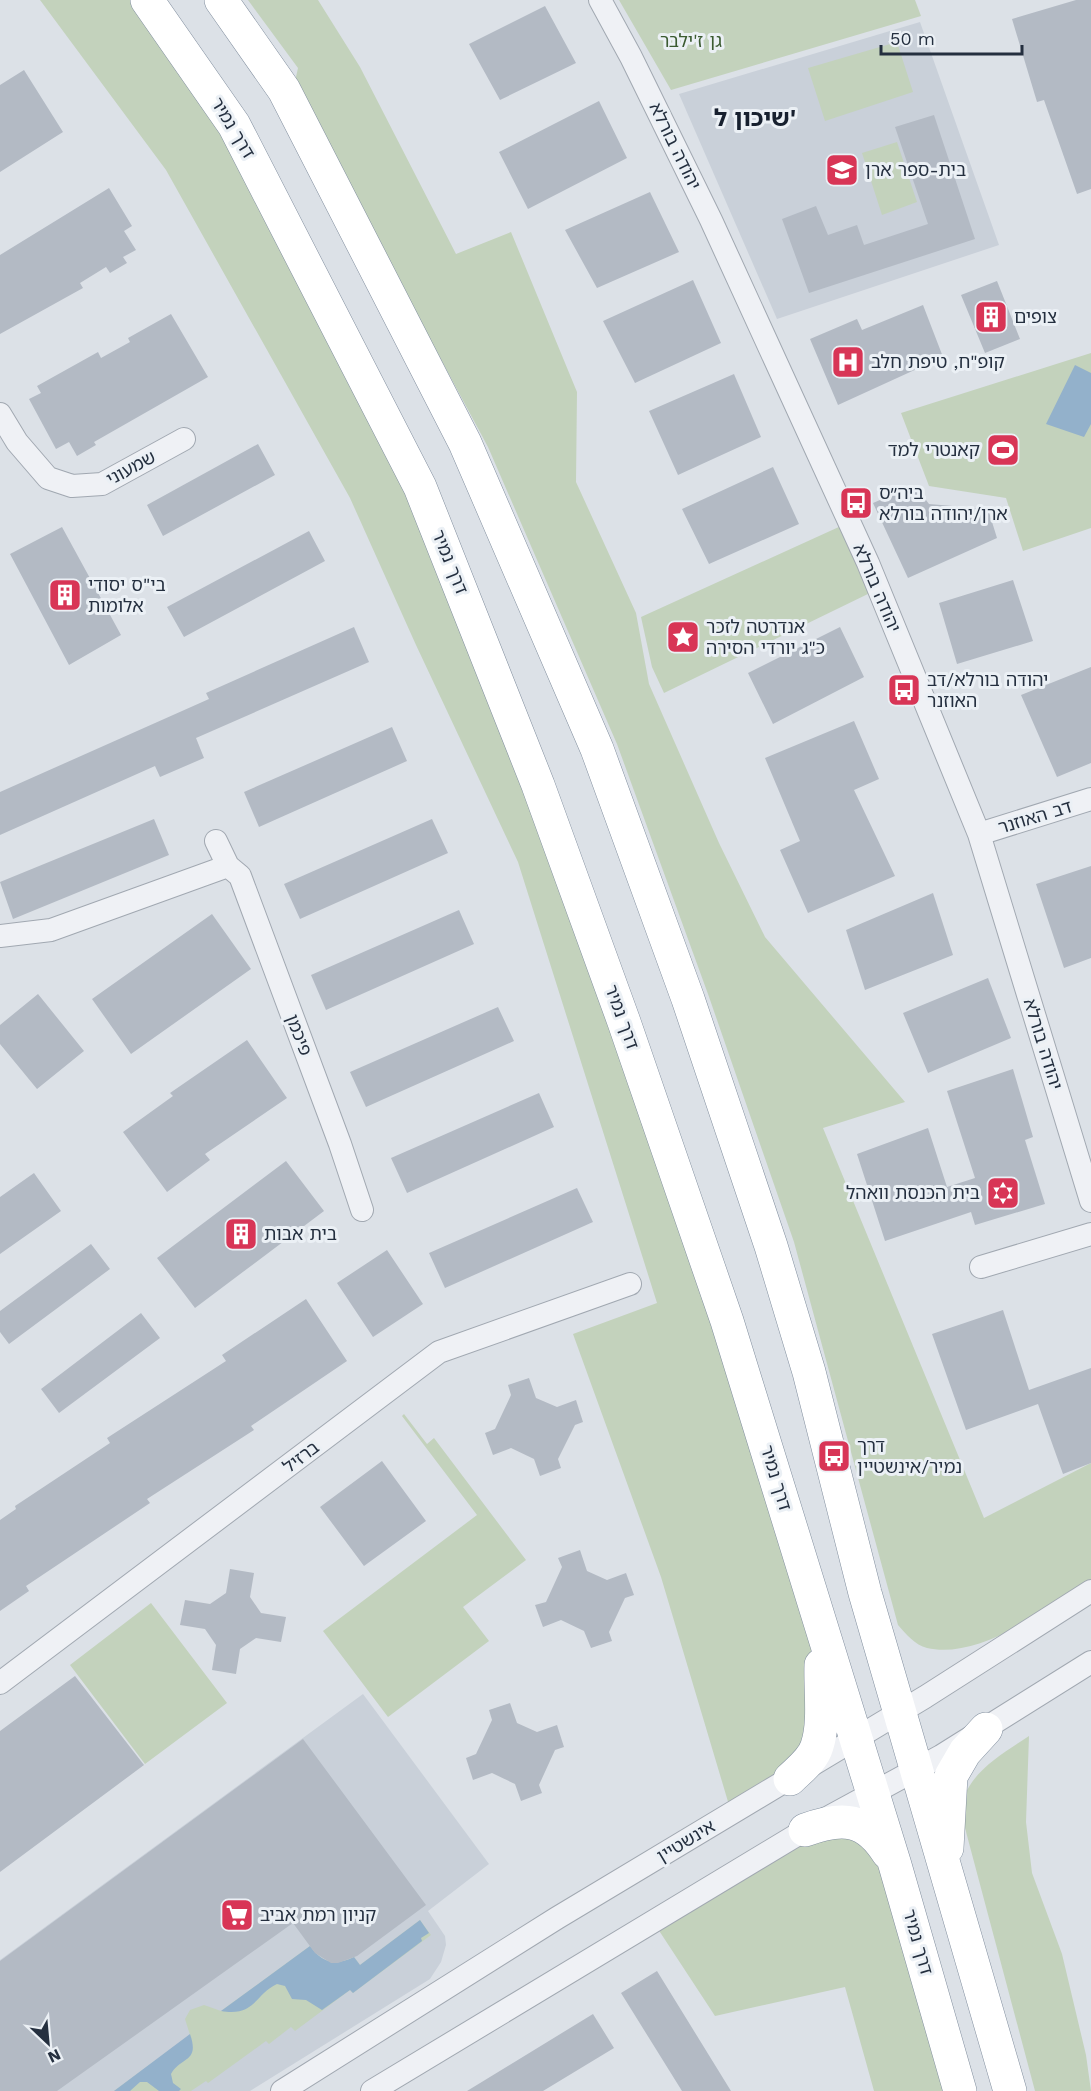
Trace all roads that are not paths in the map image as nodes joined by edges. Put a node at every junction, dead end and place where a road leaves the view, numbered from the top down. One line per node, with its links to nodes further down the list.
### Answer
1 (147, 0): 17 (highway, דרך נמיר)
2 (221, 0): 20 (highway)
3 (600, 0): 7 (street, יהודה בורלא)
4 (0, 414): 5 (street, שמעוני)
5 (184, 439)
6 (1091, 799): 7 (street, דב האוזנר)
7 (979, 834): 11 (street, יהודה בורלא)
8 (216, 842): 9 (street, פיכמן)
9 (228, 866): 10 (street); 12 (street, פיכמן)
10 (0, 936)
11 (1091, 1201)
12 (362, 1209)
13 (1091, 1234): 14 (street)
14 (981, 1267)
15 (630, 1284): 19 (street, ברזיל)
16 (1091, 1591): 20 (street, אינשטיין)
17 (821, 1624): 22 (highway, דרך נמיר); 24 (highway)
18 (1091, 1662): 21 (street)
19 (0, 1683)
20 (899, 1713): 22 (street, אינשטיין); 23 (highway)
21 (986, 1729): 23 (street); 28 (highway)
22 (855, 1739): 24 (street, אינשטיין); 25 (highway, דרך נמיר)
23 (916, 1771): 25 (street); 28 (highway)
24 (790, 1779): 29 (street, אינשטיין)
25 (873, 1793): 26 (street); 27 (highway, דרך נמיר)
26 (805, 1830): 27 (highway); 30 (street)
27 (895, 1865): 31 (highway, דרך נמיר)
28 (945, 1868): 32 (highway)
29 (282, 2091)
30 (372, 2091)
31 (960, 2091)
32 (1010, 2091)

